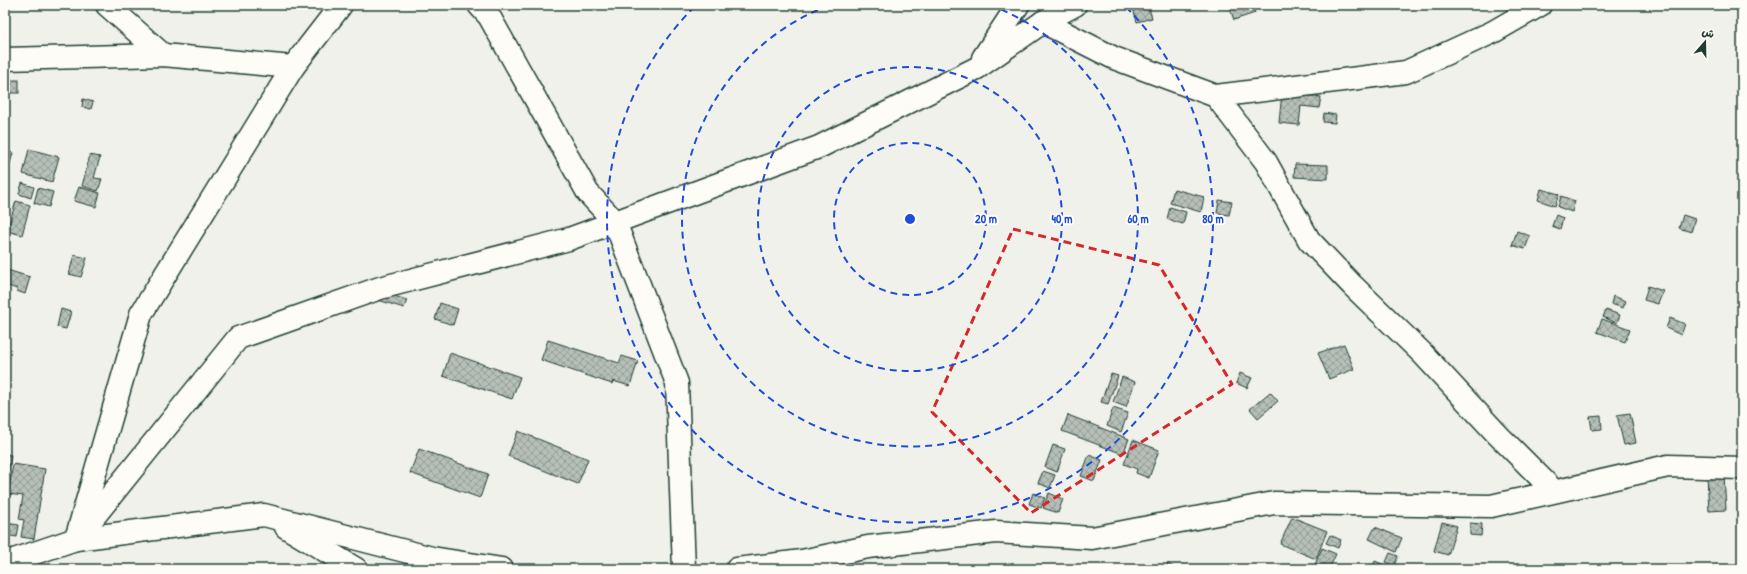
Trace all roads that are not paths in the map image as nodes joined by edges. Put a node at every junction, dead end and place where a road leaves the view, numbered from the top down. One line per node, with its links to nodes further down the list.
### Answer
1 (107, 5): 8 (street)
2 (341, 5): 10 (street)
3 (479, 5): 13 (street)
4 (1018, 5): 11 (street)
5 (1075, 5): 7 (street)
6 (1540, 5): 12 (street)
7 (1043, 22): 11 (street); 12 (street)
8 (163, 55): 9 (street); 10 (street)
9 (5, 59)
10 (293, 67): 17 (street)
11 (976, 68): 13 (street)
12 (1216, 96): 15 (street)
13 (615, 222): 17 (street); 21 (street)
14 (1742, 468): 15 (street)
15 (1554, 491): 22 (street)
16 (264, 515): 17 (street); 19 (street); 20 (street)
17 (76, 539): 18 (street)
18 (5, 563)
19 (356, 569)
20 (502, 569)
21 (684, 569)
22 (737, 569)

